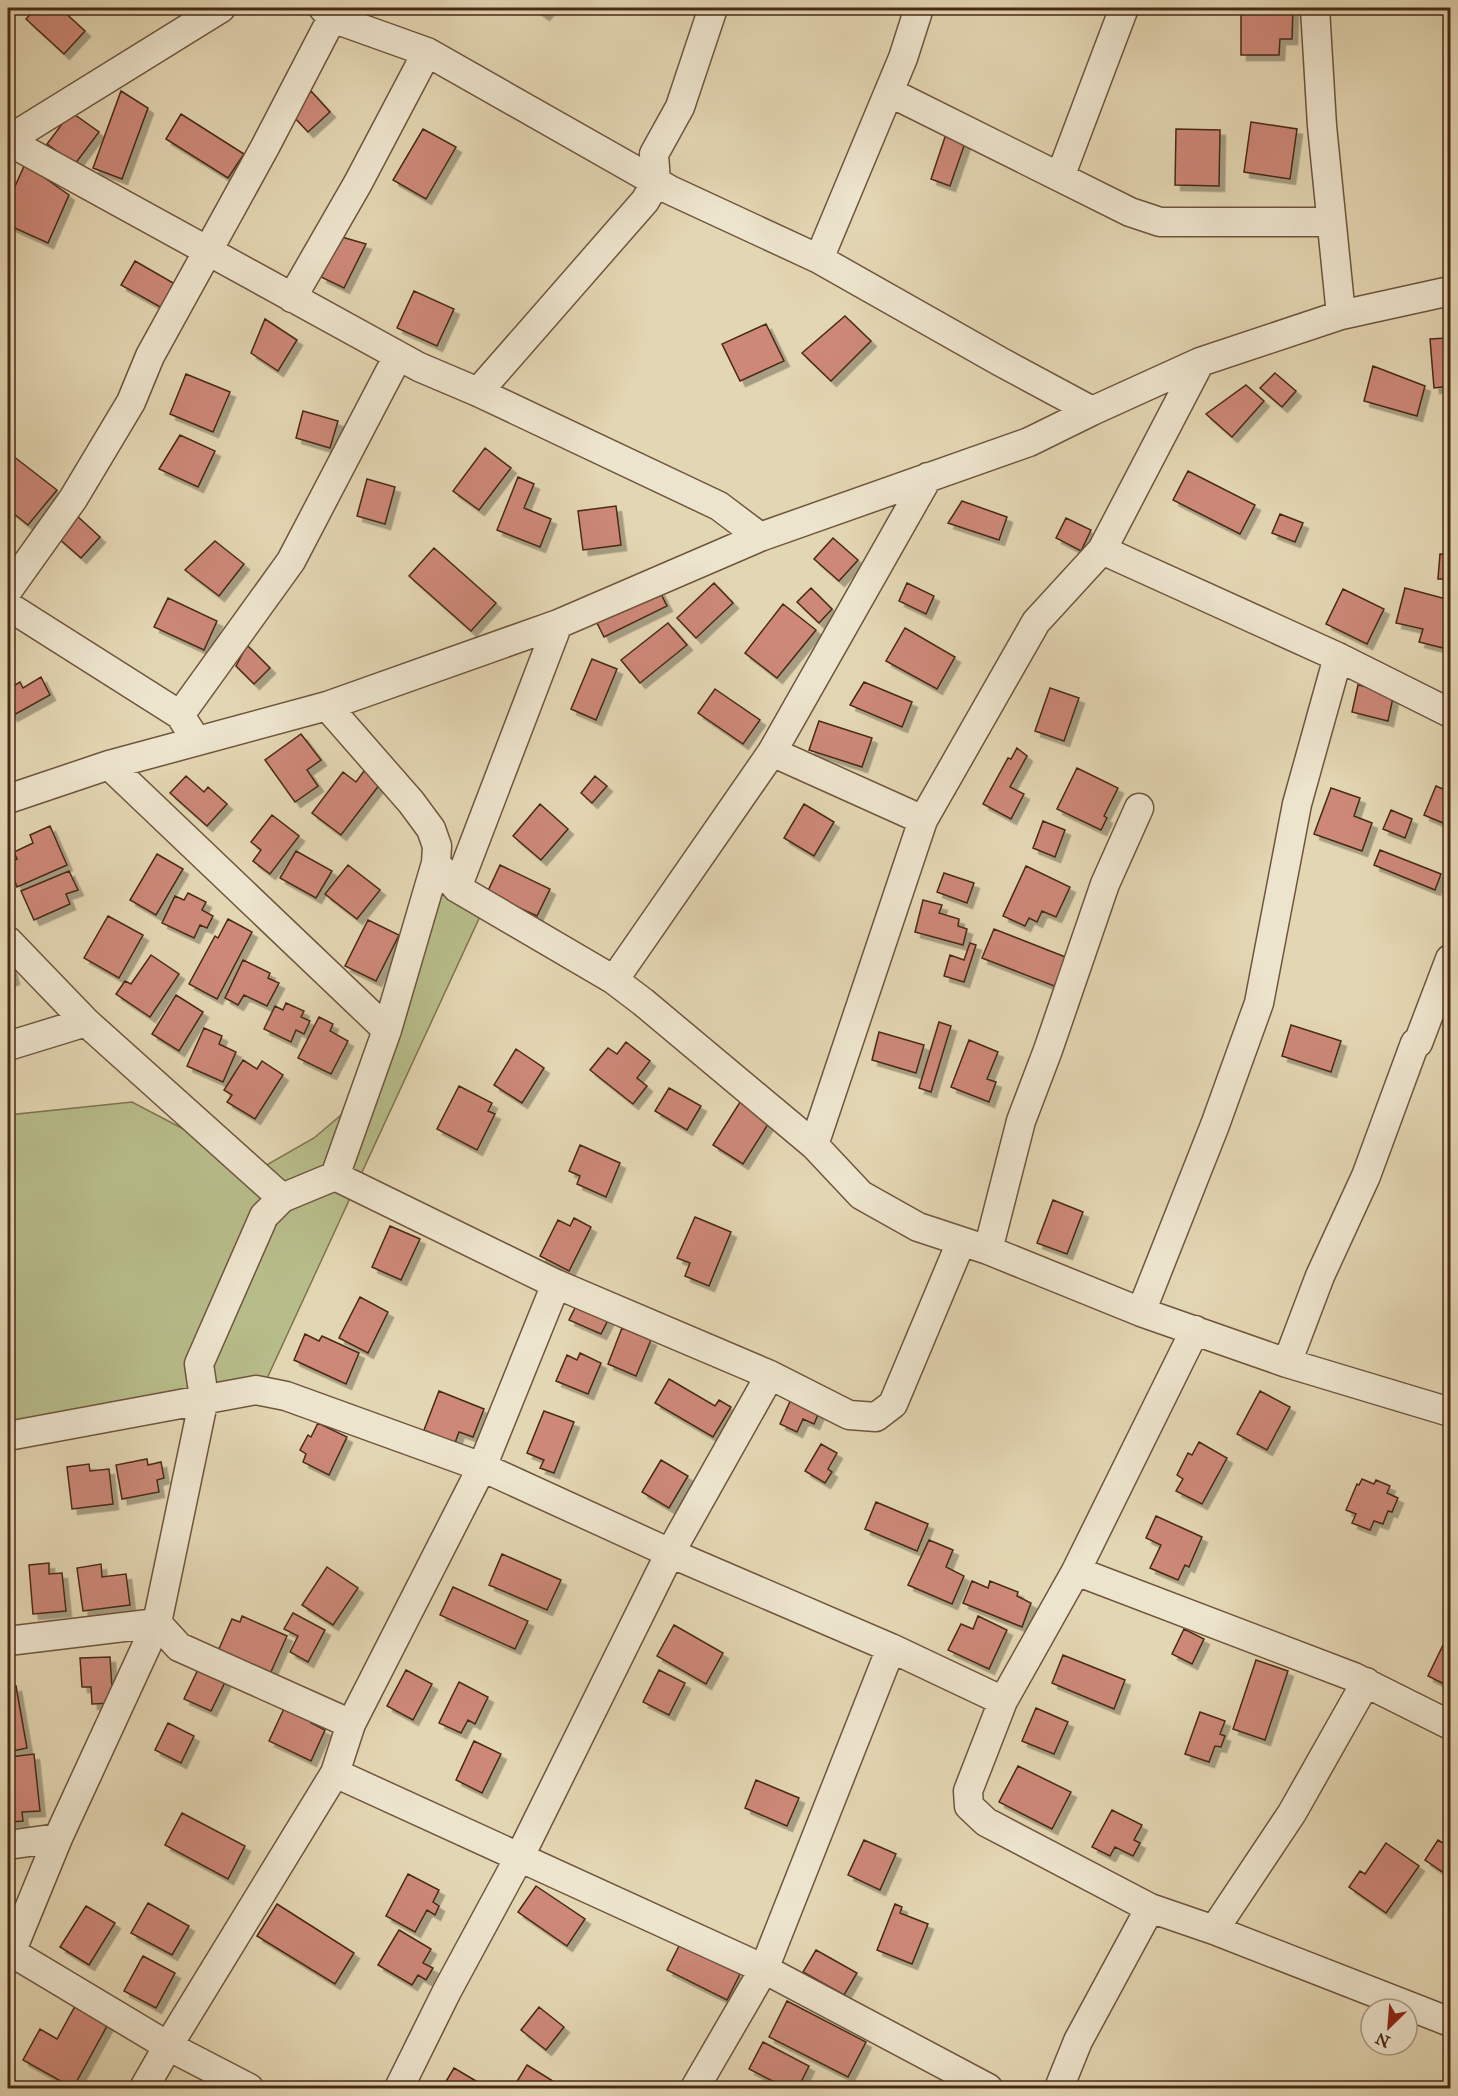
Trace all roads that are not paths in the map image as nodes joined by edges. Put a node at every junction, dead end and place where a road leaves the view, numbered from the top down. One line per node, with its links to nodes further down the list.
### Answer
1 (221, 8): 9 (street)
2 (713, 8): 11 (street)
3 (919, 8): 8 (street)
4 (1124, 8): 10 (street)
5 (1315, 8): 12 (street)
6 (328, 13): 7 (street); 13 (street)
7 (427, 52): 11 (street); 16 (street)
8 (889, 92): 10 (street); 14 (street)
9 (8, 140): 13 (street)
10 (1060, 177): 12 (street)
11 (656, 182): 14 (street); 20 (street)
12 (1330, 222): 17 (street)
13 (207, 251): 16 (street); 25 (street)
14 (819, 259): 21 (street)
15 (1450, 291): 17 (street)
16 (292, 298): 18 (street)
17 (1341, 315): 19 (street)
18 (398, 356): 20 (street); 31 (street)
19 (1200, 362): 21 (street); 24 (street)
20 (478, 392): 23 (street)
21 (1092, 411): 22 (street)
22 (928, 477): 23 (street); 33 (street)
23 (760, 537): 27 (street)
24 (1102, 550): 28 (street); 37 (street)
25 (8, 590)
26 (8, 606): 31 (street)
27 (558, 624): 29 (street); 39 (street)
28 (1338, 657): 30 (street); 51 (street)
29 (327, 706): 32 (street); 38 (street)
30 (1450, 713)
31 (180, 715): 32 (street)
32 (196, 740): 34 (street)
33 (772, 752): 37 (street); 42 (street)
34 (109, 765): 35 (street); 44 (street)
35 (8, 799)
36 (1139, 808): 49 (street)
37 (922, 820): 46 (street)
38 (436, 863): 39 (street); 44 (street)
39 (457, 888): 42 (street)
40 (8, 941): 43 (street)
41 (1450, 959): 53 (street)
42 (614, 980): 46 (street)
43 (86, 1022): 45 (street); 48 (street)
44 (387, 1030): 47 (street)
45 (8, 1046)
46 (814, 1145): 49 (street)
47 (335, 1176): 48 (street); 50 (street)
48 (282, 1198): 55 (street)
49 (974, 1246): 51 (street); 54 (street)
50 (556, 1284): 54 (street); 58 (street)
51 (1141, 1312): 52 (street)
52 (1196, 1330): 53 (street); 60 (street)
53 (1287, 1363): 56 (street)
54 (770, 1375): 59 (street)
55 (204, 1398): 57 (street); 58 (street); 61 (street)
56 (1450, 1412)
57 (8, 1436)
58 (482, 1467): 59 (street); 66 (street)
59 (670, 1553): 63 (street); 71 (street)
60 (1076, 1571): 64 (street); 65 (street)
61 (157, 1623): 62 (street); 66 (street); 69 (street)
62 (8, 1641)
63 (891, 1648): 65 (street); 75 (street)
64 (1366, 1683): 67 (street); 73 (street)
65 (1003, 1701): 72 (street)
66 (351, 1724): 68 (street)
67 (1450, 1725)
68 (335, 1773): 71 (street); 77 (street)
69 (58, 1838): 70 (street); 74 (street)
70 (8, 1845)
71 (520, 1856): 75 (street); 80 (street)
72 (1150, 1908): 73 (street); 83 (street)
73 (1214, 1930): 76 (street)
74 (9, 1956): 77 (street)
75 (764, 1969): 81 (street); 82 (street)
76 (1450, 2022)
77 (168, 2046): 78 (street); 79 (street)
78 (144, 2088)
79 (249, 2088)
80 (399, 2088)
81 (695, 2088)
82 (988, 2088)
83 (1059, 2088)

